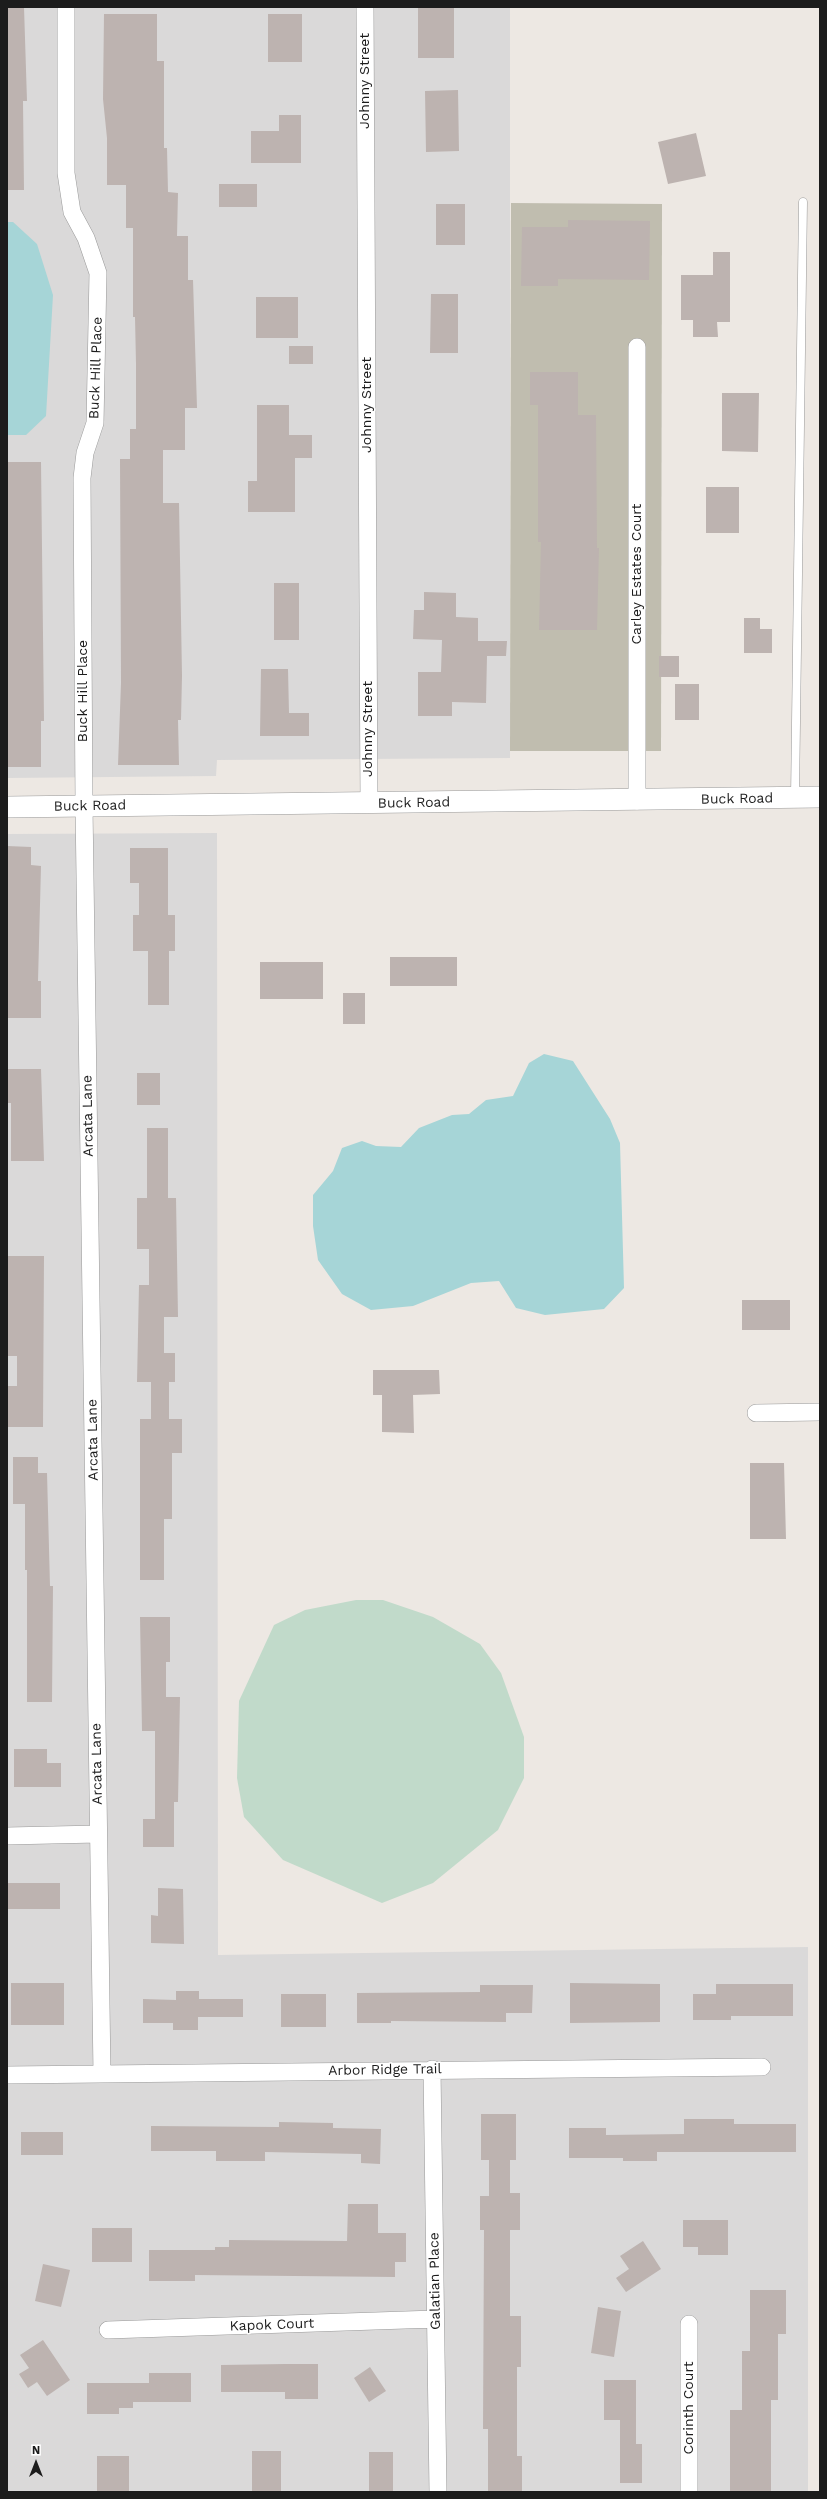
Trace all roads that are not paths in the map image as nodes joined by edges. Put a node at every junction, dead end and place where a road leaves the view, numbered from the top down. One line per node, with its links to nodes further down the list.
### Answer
1 (66, 7): 9 (street, Buck Hill Place)
2 (365, 7): 8 (street, Johnny Street)
3 (803, 202): 6 (lane)
4 (637, 347): 7 (street, Carley Estates Court)
5 (820, 797): 6 (street, Buck Road)
6 (795, 798): 7 (street, Buck Road)
7 (637, 800): 8 (street, Buck Road)
8 (369, 804): 9 (street, Buck Road)
9 (84, 806): 10 (street, Buck Road); 13 (street, Arcata Lane)
10 (7, 807)
11 (820, 1412): 12 (street)
12 (756, 1413)
13 (98, 1834): 14 (street); 17 (street, Arcata Lane)
14 (7, 1836)
15 (762, 2067): 16 (street, Arbor Ridge Trail)
16 (432, 2069): 17 (street, Arbor Ridge Trail); 19 (street, Galatian Place)
17 (102, 2074): 18 (street, Arbor Ridge Trail)
18 (7, 2075)
19 (436, 2319): 21 (street, Kapok Court); 22 (street, Galatian Place)
20 (689, 2324): 23 (street, Corinth Court)
21 (108, 2330)
22 (438, 2492)
23 (689, 2492)

